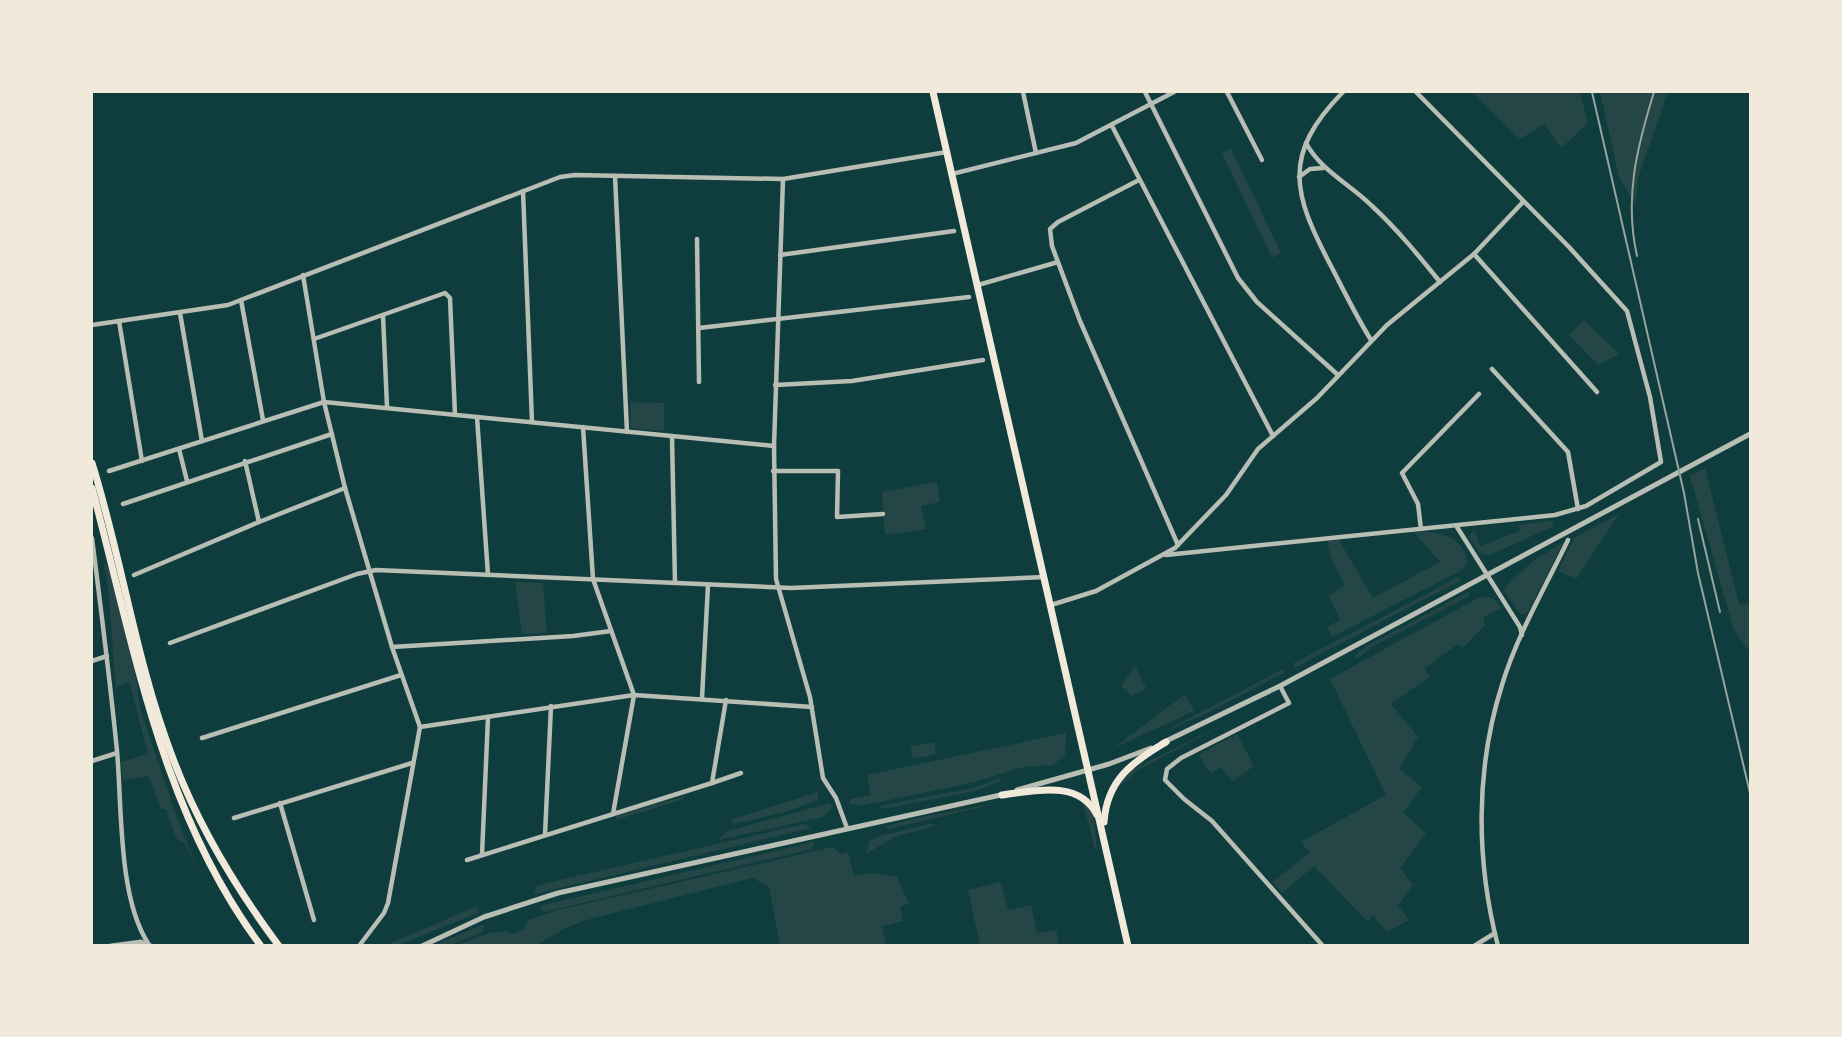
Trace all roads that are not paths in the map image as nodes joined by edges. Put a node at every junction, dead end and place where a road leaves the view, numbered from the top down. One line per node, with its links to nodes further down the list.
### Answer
1 (933, 92): 11 (main road)
2 (1023, 92): 12 (street)
3 (1144, 92): 8 (street)
4 (1174, 92): 8 (street)
5 (1227, 92): 13 (street)
6 (1342, 92): 10 (street)
7 (1416, 92): 21 (street)
8 (1151, 104): 9 (street); 42 (street)
9 (1112, 126): 12 (street); 19 (street)
10 (1306, 142): 14 (street); 17 (street)
11 (947, 152): 15 (main road); 18 (street)
12 (1036, 153): 15 (street)
13 (1262, 160)
14 (1323, 168): 17 (street); 28 (street)
15 (952, 174): 29 (main road)
16 (615, 176): 18 (street); 20 (street); 54 (street)
17 (1299, 177): 39 (street)
18 (783, 179): 25 (street)
19 (1139, 180): 26 (street); 58 (street)
20 (523, 191): 27 (street); 52 (street)
21 (1523, 202): 24 (street); 71 (street)
22 (954, 231): 25 (street)
23 (697, 238): 37 (street)
24 (1474, 254): 28 (street); 45 (street)
25 (780, 255): 34 (street)
26 (1058, 262): 29 (street); 78 (street)
27 (303, 275): 31 (street); 38 (street)
28 (1440, 282): 39 (street)
29 (978, 285): 84 (main road)
30 (969, 297): 34 (street)
31 (241, 300): 32 (street); 51 (street)
32 (180, 313): 35 (street); 59 (street)
33 (383, 315): 38 (street); 48 (street); 49 (street)
34 (777, 320): 37 (street); 44 (street)
35 (119, 321): 36 (street); 62 (street)
36 (92, 325)
37 (699, 328): 43 (street)
38 (314, 339): 47 (street)
39 (1371, 339): 42 (street)
40 (983, 360): 44 (street)
41 (1492, 369): 71 (street)
42 (1338, 375): 58 (street)
43 (699, 382)
44 (775, 385): 60 (street)
45 (1597, 392)
46 (1479, 394): 75 (street)
47 (324, 402): 48 (street); 51 (street); 55 (street)
48 (387, 407): 49 (street)
49 (455, 415): 50 (street)
50 (477, 417): 52 (street); 82 (street)
51 (263, 420): 59 (street)
52 (532, 422): 53 (street)
53 (583, 427): 54 (street); 85 (street)
54 (627, 432): 57 (street)
55 (332, 434): 64 (street); 69 (street)
56 (1750, 434): 83 (street)
57 (672, 436): 60 (street); 86 (street)
58 (1273, 436): 78 (street)
59 (202, 441): 61 (street)
60 (774, 446): 66 (street)
61 (179, 449): 62 (street); 67 (street)
62 (142, 461): 65 (street)
63 (92, 462): 129 (main road)
64 (245, 462): 67 (street); 73 (street)
65 (109, 471)
66 (773, 471): 72 (street); 88 (street)
67 (187, 481): 70 (street)
68 (92, 488): 123 (main road)
69 (345, 488): 73 (street); 80 (street)
70 (123, 504)
71 (1578, 509): 74 (street)
72 (883, 514)
73 (258, 522): 81 (street)
74 (1457, 527): 75 (street); 83 (street)
75 (1421, 529): 79 (street)
76 (92, 537): 94 (street)
77 (1568, 540): 91 (street)
78 (1178, 545): 79 (street)
79 (1166, 555): 89 (street)
80 (369, 571): 82 (street); 92 (street); 93 (street)
81 (134, 575)
82 (488, 575): 85 (street)
83 (1486, 575): 91 (street); 97 (street)
84 (1045, 577): 88 (street); 89 (main road)
85 (593, 579): 86 (street); 90 (street)
86 (675, 583): 87 (street)
87 (708, 585): 88 (street); 99 (street)
88 (777, 587): 102 (street)
89 (1051, 605): 110 (main road)
90 (611, 631): 93 (street); 98 (street)
91 (1522, 635): 124 (street)
92 (170, 643)
93 (392, 647): 96 (street)
94 (107, 656): 95 (street); 107 (street)
95 (92, 661)
96 (401, 675): 104 (street); 105 (street)
97 (1280, 686): 106 (street); 133 (street)
98 (634, 694): 99 (street); 101 (street); 115 (street)
99 (702, 698): 100 (street)
100 (726, 700): 102 (street); 112 (street)
101 (551, 706): 103 (street); 119 (street)
102 (812, 707): 117 (street)
103 (488, 717): 104 (street); 120 (street)
104 (420, 727): 109 (street)
105 (202, 738)
106 (1166, 742): 110 (street); 118 (main road)
107 (117, 753): 108 (street); 125 (street)
108 (92, 761)
109 (412, 763): 114 (street); 130 (street)
110 (1088, 770): 113 (street); 118 (main road)
111 (741, 773): 112 (street)
112 (712, 783): 115 (street)
113 (1002, 795): 117 (street); 118 (main road)
114 (280, 803): 116 (street); 122 (street)
115 (613, 814): 119 (street)
116 (234, 818)
117 (847, 828): 131 (street)
118 (1103, 828): 132 (main road)
119 (545, 835): 120 (street)
120 (482, 855): 121 (street)
121 (467, 860)
122 (314, 920)
123 (251, 932): 127 (main road); 128 (main road)
124 (1495, 933): 134 (street); 135 (street)
125 (149, 944): 126 (street)
126 (111, 945)
127 (257, 945)
128 (261, 945)
129 (279, 945)
130 (359, 945)
131 (422, 945)
132 (1128, 945)
133 (1323, 945)
134 (1474, 945)
135 (1498, 945)

